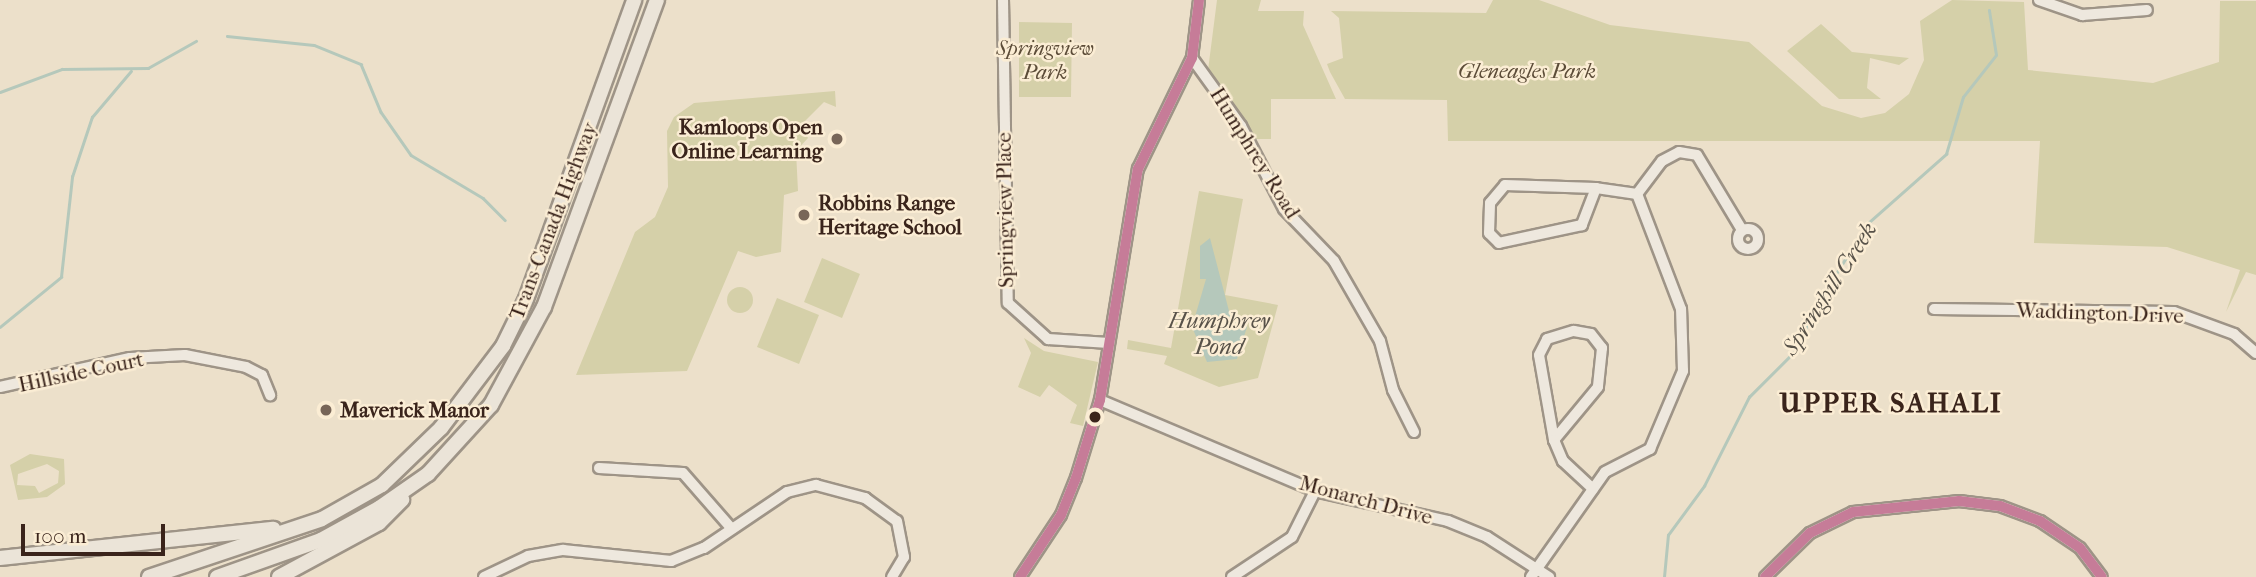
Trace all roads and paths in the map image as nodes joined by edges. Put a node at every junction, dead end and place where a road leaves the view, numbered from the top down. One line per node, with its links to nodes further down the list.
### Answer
1 (634, 0): 23 (highway, Trans-Canada Highway)
2 (657, 0): 20 (highway, Trans-Canada Highway)
3 (1003, 0): 12 (street, Springview Place)
4 (1199, 0): 7 (street)
5 (2039, 0): 6 (street)
6 (2147, 10)
7 (1192, 58): 12 (street); 17 (street, Humphrey Road)
8 (1596, 188): 8 (street); 9 (street)
9 (1637, 194): 10 (street); 21 (street)
10 (1742, 230)
11 (1934, 309): 13 (street, Waddington Drive)
12 (1109, 343): 16 (street)
13 (2256, 353)
14 (0, 387): 15 (street, Hillside Court)
15 (270, 395)
16 (1100, 400): 22 (street, Monarch Drive); 34 (street)
17 (1414, 432)
18 (1554, 440): 18 (street); 21 (street)
19 (598, 468): 24 (street)
20 (428, 474): 30 (highway, Trans-Canada Highway); 31 (highway)
21 (1593, 489): 28 (street)
22 (1315, 491): 28 (street, Monarch Drive); 35 (street)
23 (322, 519): 25 (highway); 29 (highway, Trans-Canada Highway)
24 (732, 529): 32 (street); 33 (street)
25 (101, 546): 26 (highway); 27 (highway)
26 (0, 549)
27 (0, 558)
28 (1533, 573): 36 (street, Monarch Drive)
29 (149, 577)
30 (217, 577)
31 (279, 577)
32 (484, 577)
33 (892, 577)
34 (1020, 577)
35 (1232, 577)
36 (1549, 577)
37 (1765, 577): 38 (street)
38 (2102, 577)

